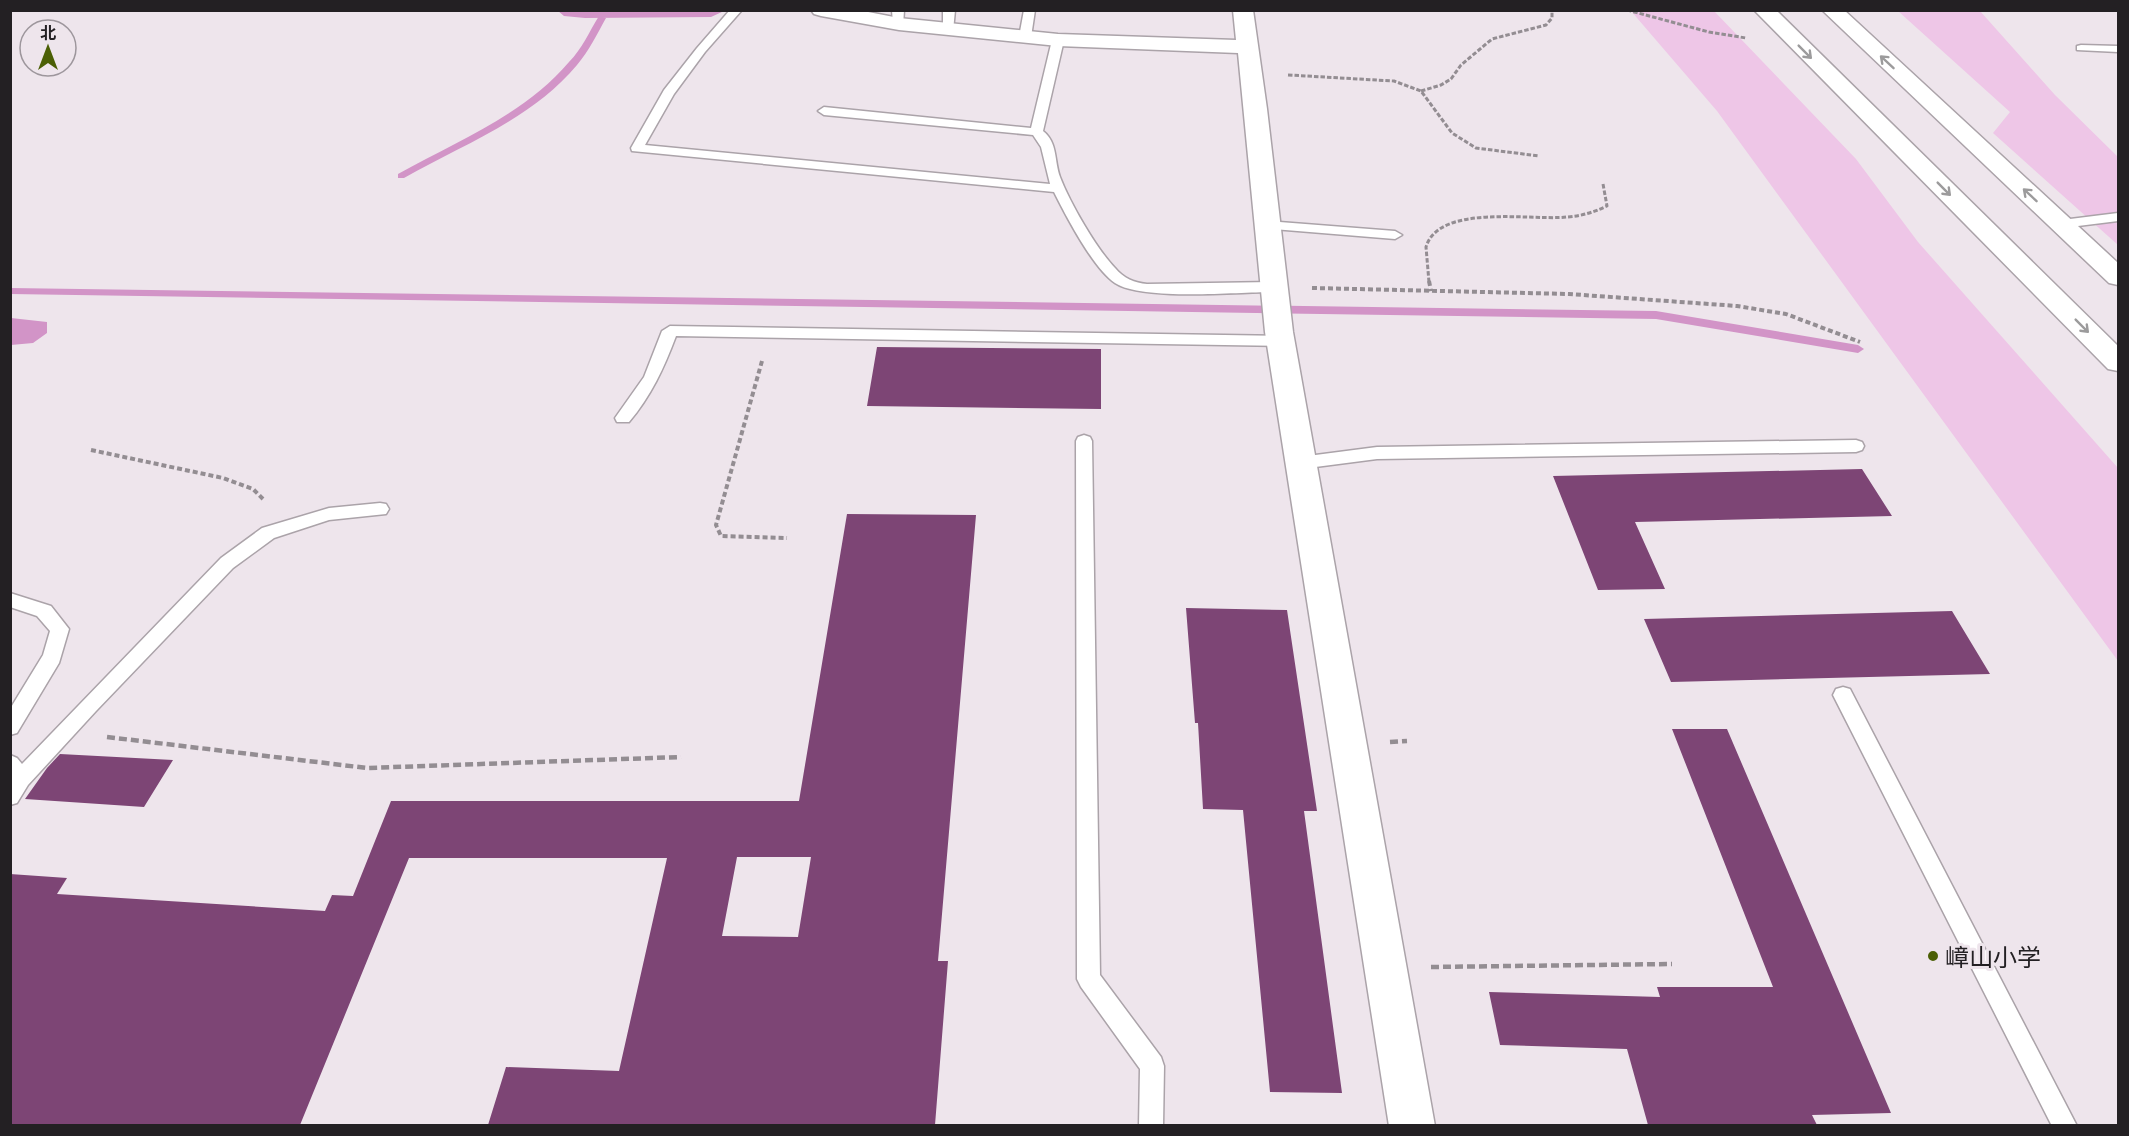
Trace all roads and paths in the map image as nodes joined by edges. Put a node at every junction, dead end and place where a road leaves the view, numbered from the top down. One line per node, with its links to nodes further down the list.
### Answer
1 (737, 10): 23 (lane)
2 (821, 10): 9 (main road)
3 (1030, 10): 11 (lane)
4 (1243, 10): 14 (main road)
5 (1552, 10): 18 (path)
6 (1627, 10): 13 (path)
7 (1764, 10): 13 (main road)
8 (1832, 10): 25 (main road, one-way to 8)
9 (899, 17): 10 (main road)
10 (949, 20): 11 (main road)
11 (1025, 37): 12 (main road)
12 (1059, 40): 14 (main road); 20 (lane)
13 (1797, 44): 34 (main road, one-way to 34)
14 (1248, 47): 17 (main road)
15 (2081, 48): 16 (lane)
16 (2118, 49)
17 (1251, 73): 18 (path); 26 (main road)
18 (1421, 91): 21 (path)
19 (824, 111): 20 (lane)
20 (1036, 132): 23 (lane)
21 (1539, 156)
22 (1603, 184): 30 (path)
23 (1059, 189): 29 (lane)
24 (2118, 217): 25 (lane)
25 (2062, 224): 28 (main road)
26 (1267, 225): 27 (lane); 29 (main road)
27 (1395, 235)
28 (2118, 277)
29 (1273, 290): 30 (path); 32 (main road)
30 (1431, 291): 33 (path)
31 (771, 332): 32 (lane); 35 (lane); 42 (path)
32 (1280, 336): 39 (main road)
33 (1860, 342)
34 (2118, 362)
35 (623, 418)
36 (1084, 441): 51 (lane)
37 (1856, 446): 39 (lane)
38 (91, 450): 41 (path)
39 (1300, 462): 50 (main road)
40 (380, 509): 41 (lane)
41 (290, 526): 46 (lane)
42 (787, 538)
43 (10, 600): 45 (lane)
44 (1843, 695): 53 (lane)
45 (10, 726)
46 (64, 732): 47 (path); 48 (lane)
47 (681, 757)
48 (14, 780)
49 (1672, 964): 50 (path)
50 (1385, 968): 52 (main road)
51 (1151, 1125)
52 (1412, 1125)
53 (2065, 1125)

